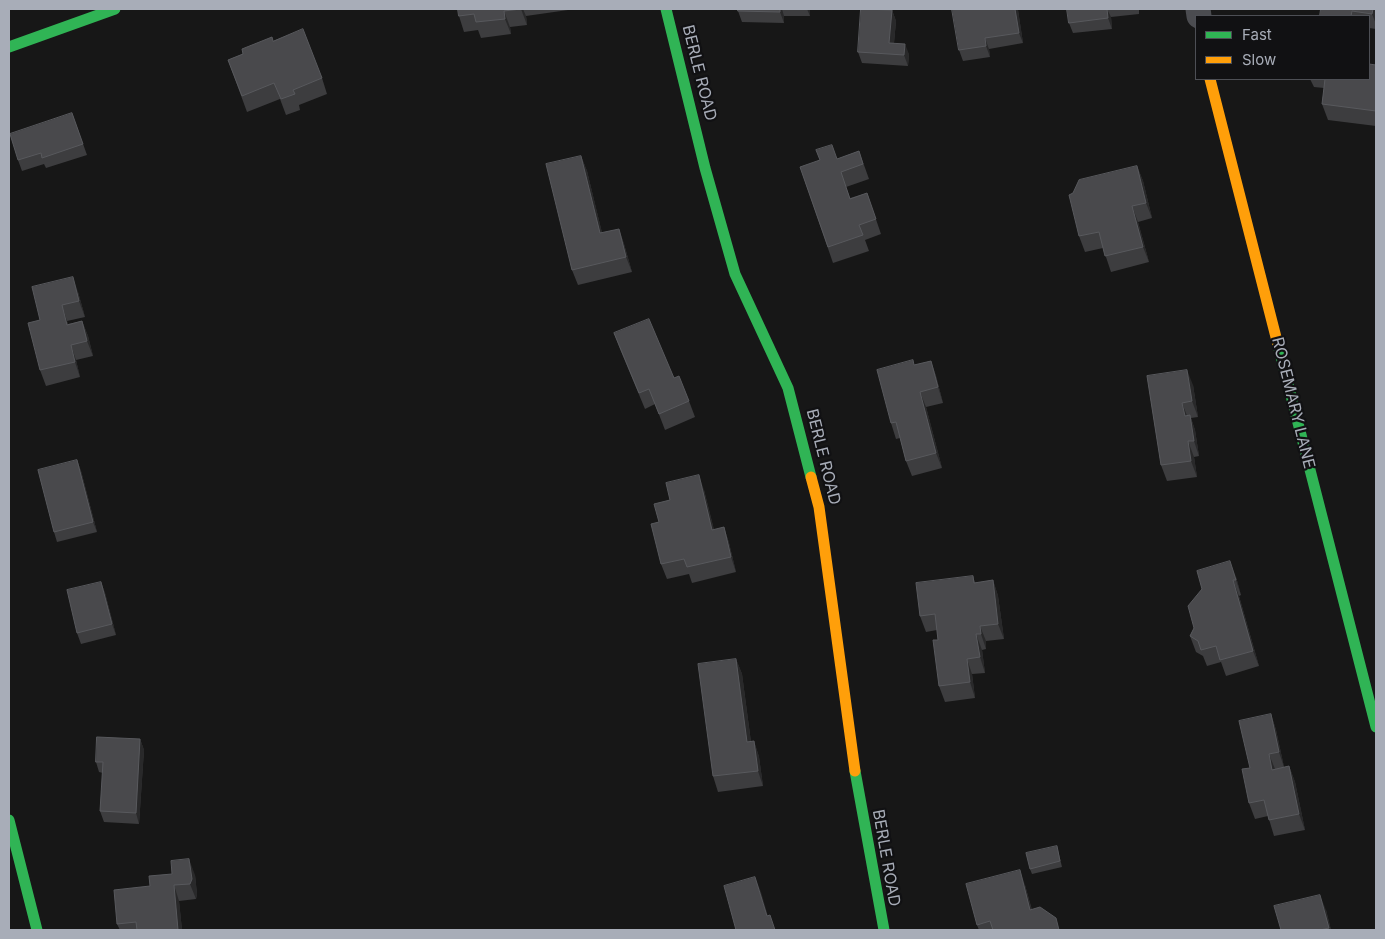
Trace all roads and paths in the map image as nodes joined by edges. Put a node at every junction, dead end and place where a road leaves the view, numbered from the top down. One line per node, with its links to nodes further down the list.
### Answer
1 (115, 9): 3 (street)
2 (666, 9): 8 (street, BERLE ROAD)
3 (9, 47)
4 (1210, 80): 5 (street, ROSEMARY LANE)
5 (1376, 727)
6 (9, 820): 7 (street)
7 (37, 930)
8 (884, 930)

